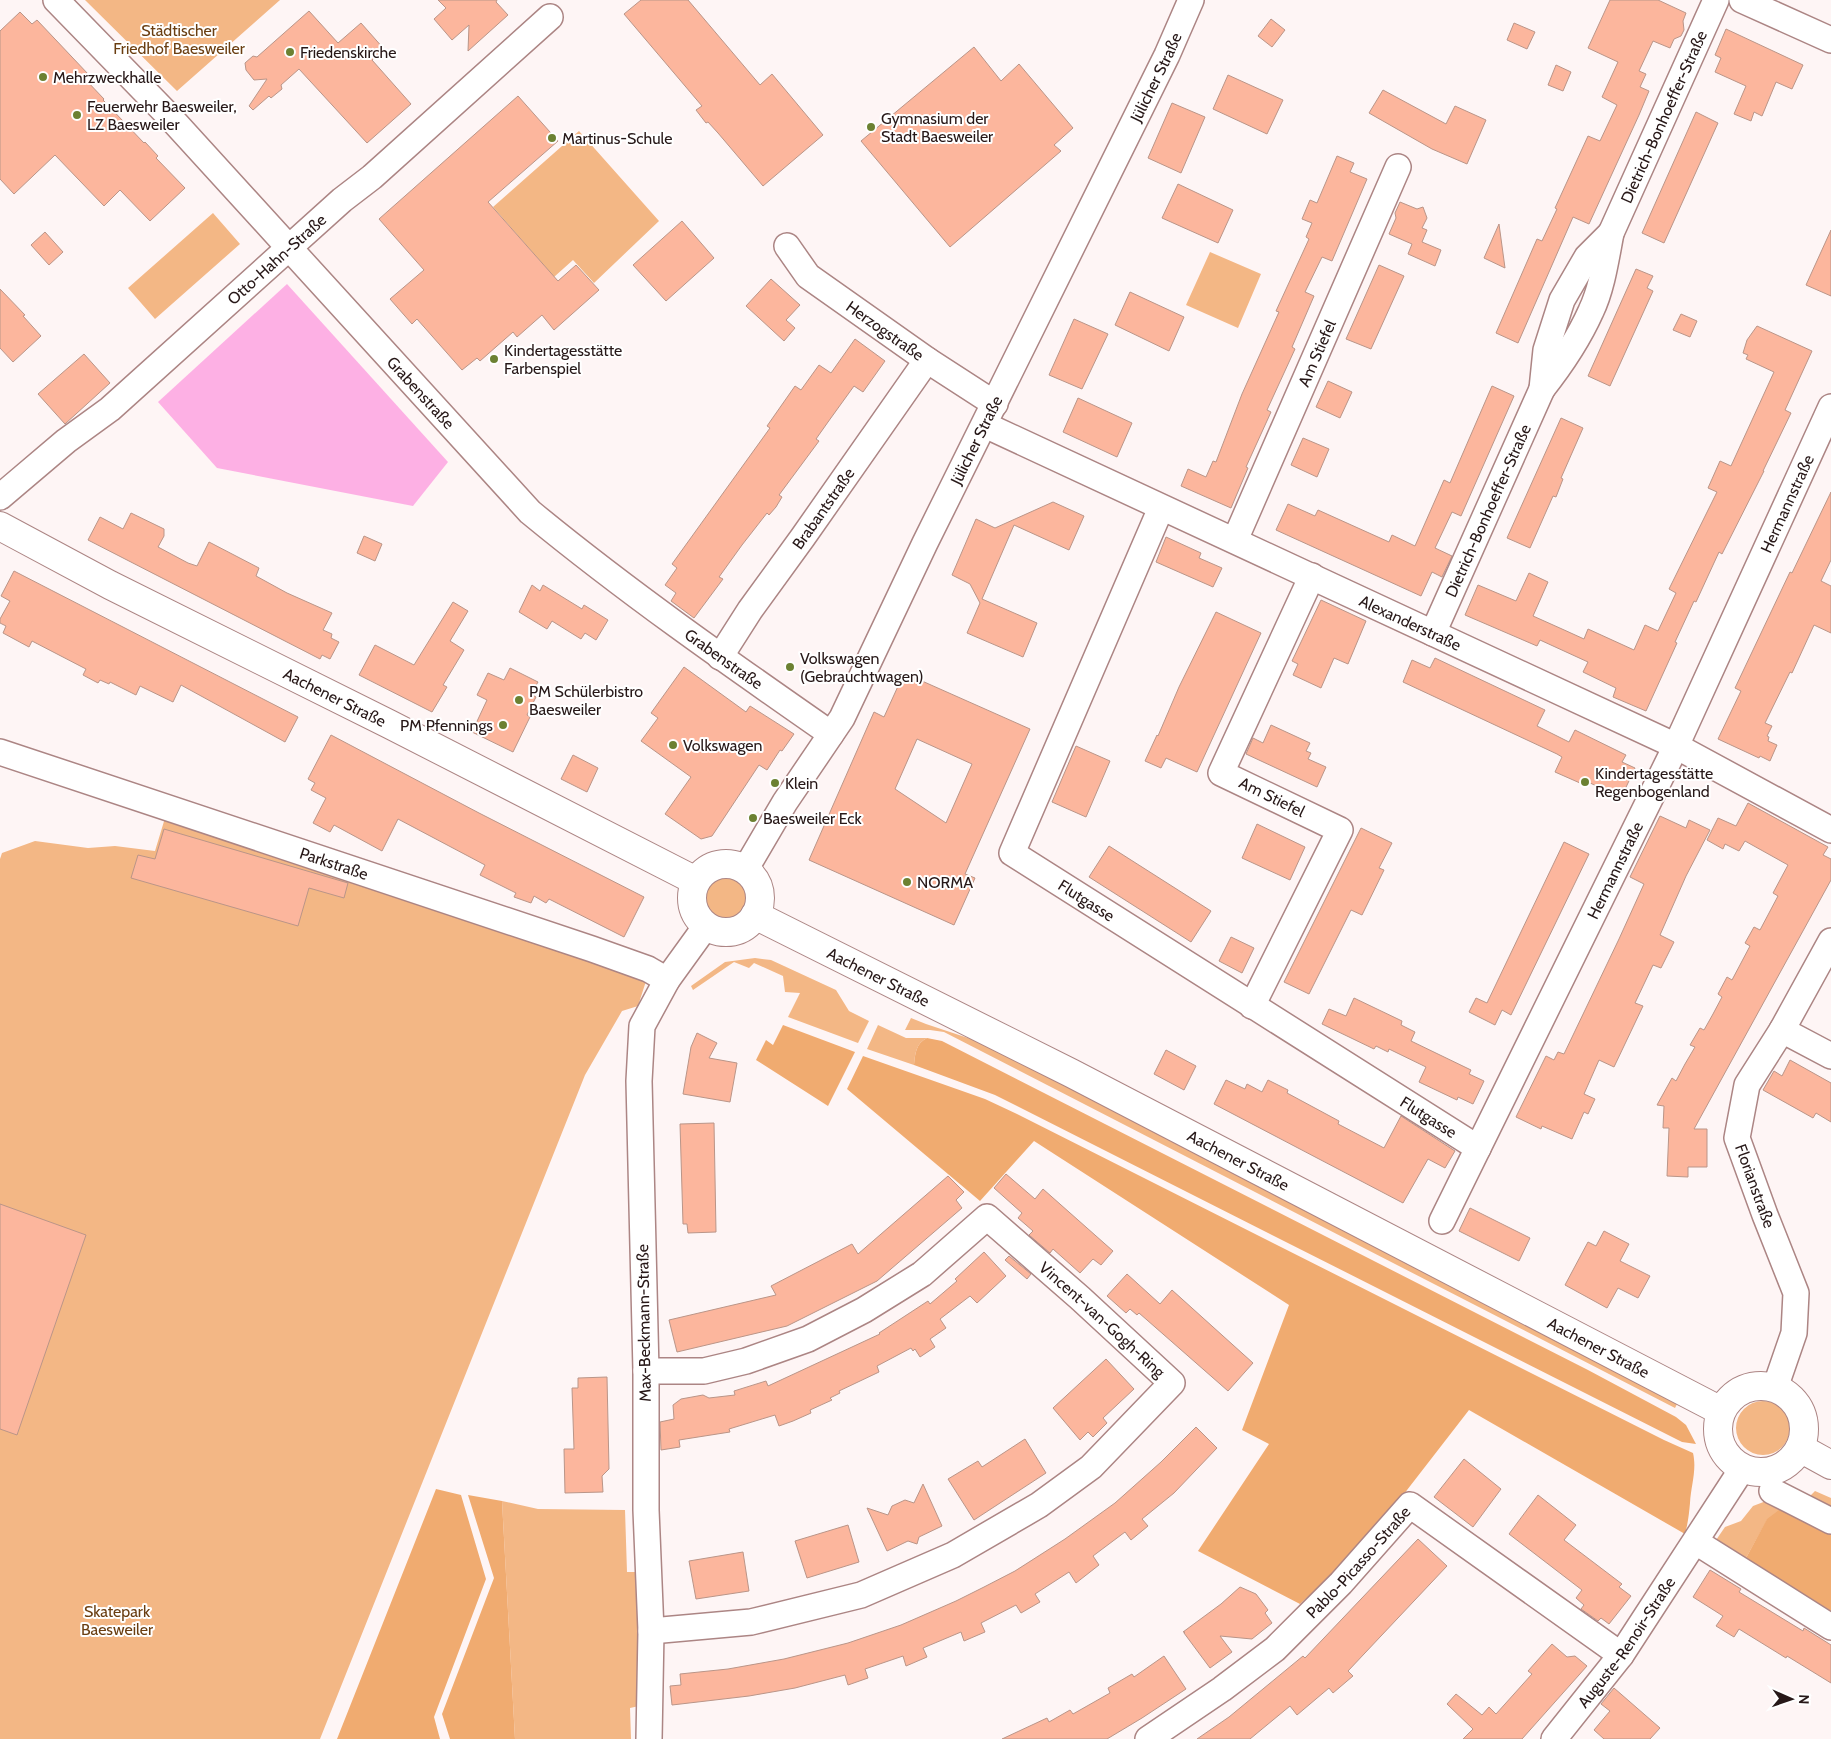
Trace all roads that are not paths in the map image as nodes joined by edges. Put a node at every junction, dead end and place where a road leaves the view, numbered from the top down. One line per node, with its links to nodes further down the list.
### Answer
1 (56, 0): 9 (street, Grabenstraße)
2 (1191, 0): 12 (street, Jülicher Straße)
3 (1716, 0): 18 (street, Dietrich-Bonhoeffer-Straße)
4 (1742, 0): 6 (street)
5 (550, 17): 9 (street, Otto-Hahn-Straße)
6 (1831, 40)
7 (1398, 167): 16 (street, Am Stiefel)
8 (787, 246): 10 (street, Herzogstraße)
9 (289, 248): 13 (street, Otto-Hahn-Straße); 19 (street, Grabenstraße)
10 (927, 360): 12 (street, Herzogstraße); 19 (street, Brabantstraße)
11 (1831, 407): 21 (street, Hermannstraße)
12 (990, 415): 14 (street, Alexanderstraße); 20 (street, Jülicher Straße)
13 (0, 497)
14 (1161, 508): 16 (street, Alexanderstraße); 30 (street, Flutgasse)
15 (0, 526): 25 (main road, Aachener Straße)
16 (1235, 540): 17 (street, Alexanderstraße)
17 (1312, 576): 18 (street, Alexanderstraße); 30 (street, Am Stiefel)
18 (1434, 634): 21 (street, Alexanderstraße)
19 (720, 657): 20 (street, Grabenstraße)
20 (831, 734): 24 (street, Jülicher Straße)
21 (1676, 746): 23 (street, Alexanderstraße); 33 (street, Hermannstraße)
22 (0, 752): 29 (street, Parkstraße)
23 (1831, 830)
24 (745, 870): 25 (main road); 26 (main road)
25 (696, 881): 27 (main road)
26 (755, 914): 27 (main road); 37 (main road, Aachener Straße)
27 (706, 926): 29 (street, Max-Beckmann-Straße)
28 (1831, 941): 31 (street, Florianstraße)
29 (667, 980): 35 (street, Max-Beckmann-Straße)
30 (1252, 1006): 33 (street, Flutgasse)
31 (1782, 1030): 32 (street); 36 (street, Florianstraße)
32 (1831, 1056)
33 (1478, 1148): 34 (street, Hermannstraße)
34 (1442, 1221)
35 (646, 1371): 45 (street, Max-Beckmann-Straße); 45 (street, Vincent-van-Gogh-Ring)
36 (1775, 1388): 37 (main road); 38 (main road)
37 (1721, 1411): 40 (main road)
38 (1800, 1448): 39 (main road); 40 (main road)
39 (1831, 1465)
40 (1742, 1469): 43 (street, Auguste-Renoir-Straße)
41 (1772, 1491): 42 (street)
42 (1831, 1521)
43 (1696, 1542): 44 (street); 46 (street, Auguste-Renoir-Straße)
44 (1831, 1627)
45 (651, 1631): 48 (street, Max-Beckmann-Straße)
46 (1621, 1655): 47 (street, Auguste-Renoir-Straße); 49 (street, Pablo-Picasso-Straße)
47 (1566, 1735)
48 (649, 1739)
49 (1148, 1739)

